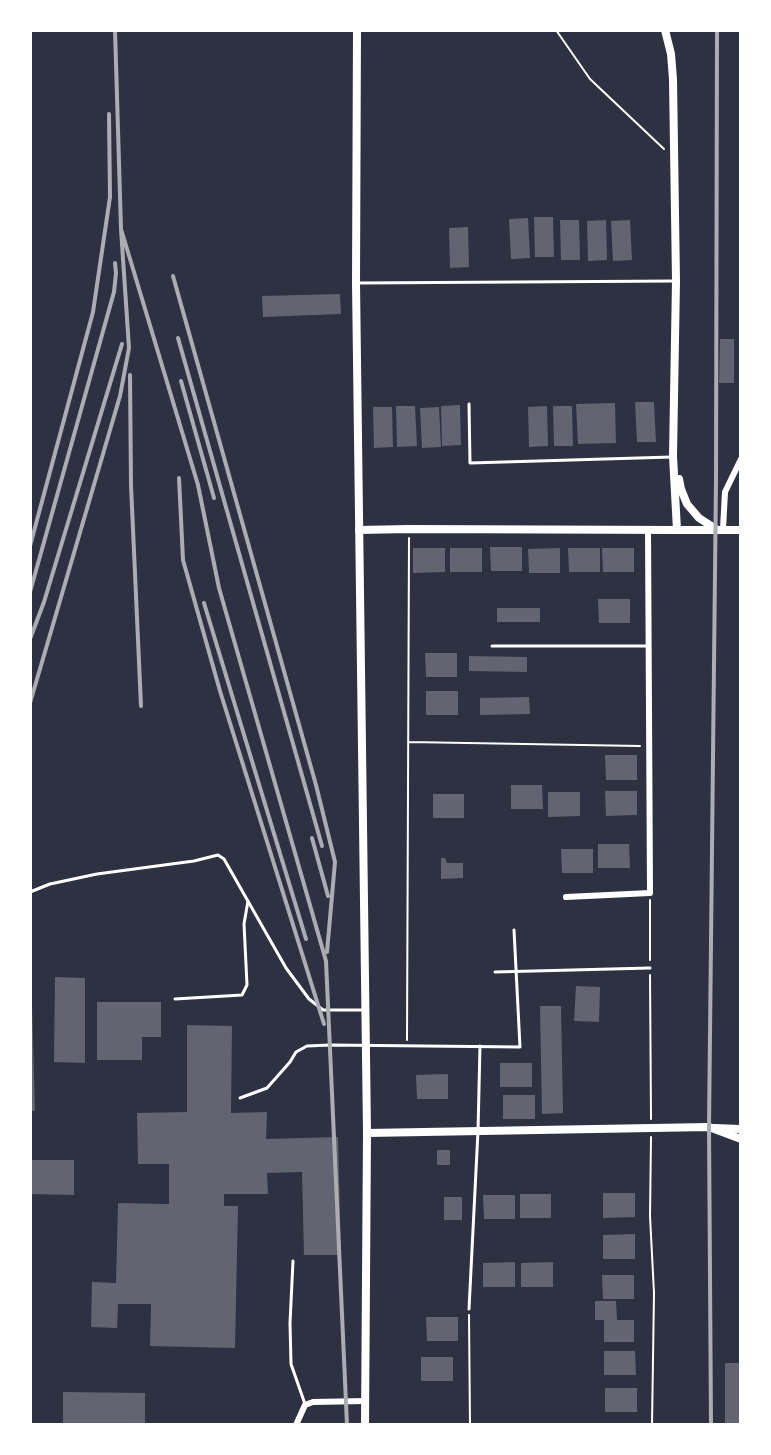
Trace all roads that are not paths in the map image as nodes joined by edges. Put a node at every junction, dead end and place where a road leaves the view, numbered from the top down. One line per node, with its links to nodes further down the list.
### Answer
1 (357, 30): 4 (main road)
2 (665, 30): 3 (main road)
3 (676, 281): 4 (lane); 6 (main road)
4 (356, 283): 9 (main road)
5 (469, 404): 6 (lane)
6 (674, 456): 8 (main road); 11 (main road)
7 (741, 459): 8 (street)
8 (719, 529): 11 (main road); 12 (main road)
9 (359, 530): 10 (street); 23 (main road)
10 (648, 530): 11 (street); 14 (street)
11 (677, 530)
12 (741, 530)
13 (492, 646): 14 (lane)
14 (649, 646): 16 (street)
15 (30, 891): 17 (lane)
16 (566, 897)
17 (248, 900): 22 (lane); 23 (lane)
18 (514, 930): 20 (lane)
19 (650, 968): 20 (lane)
20 (516, 971): 21 (lane); 25 (lane)
21 (495, 972)
22 (175, 999)
23 (365, 1010): 24 (main road)
24 (366, 1045): 25 (lane); 26 (lane); 30 (main road)
25 (480, 1046): 29 (lane)
26 (240, 1098)
27 (709, 1127): 28 (street); 29 (main road); 31 (main road)
28 (741, 1129)
29 (478, 1131): 30 (main road); 33 (lane)
30 (367, 1133): 34 (main road)
31 (741, 1139)
32 (293, 1262): 35 (lane)
33 (469, 1309)
34 (365, 1401): 35 (street); 37 (main road)
35 (305, 1405): 36 (street)
36 (296, 1425)
37 (365, 1425)

